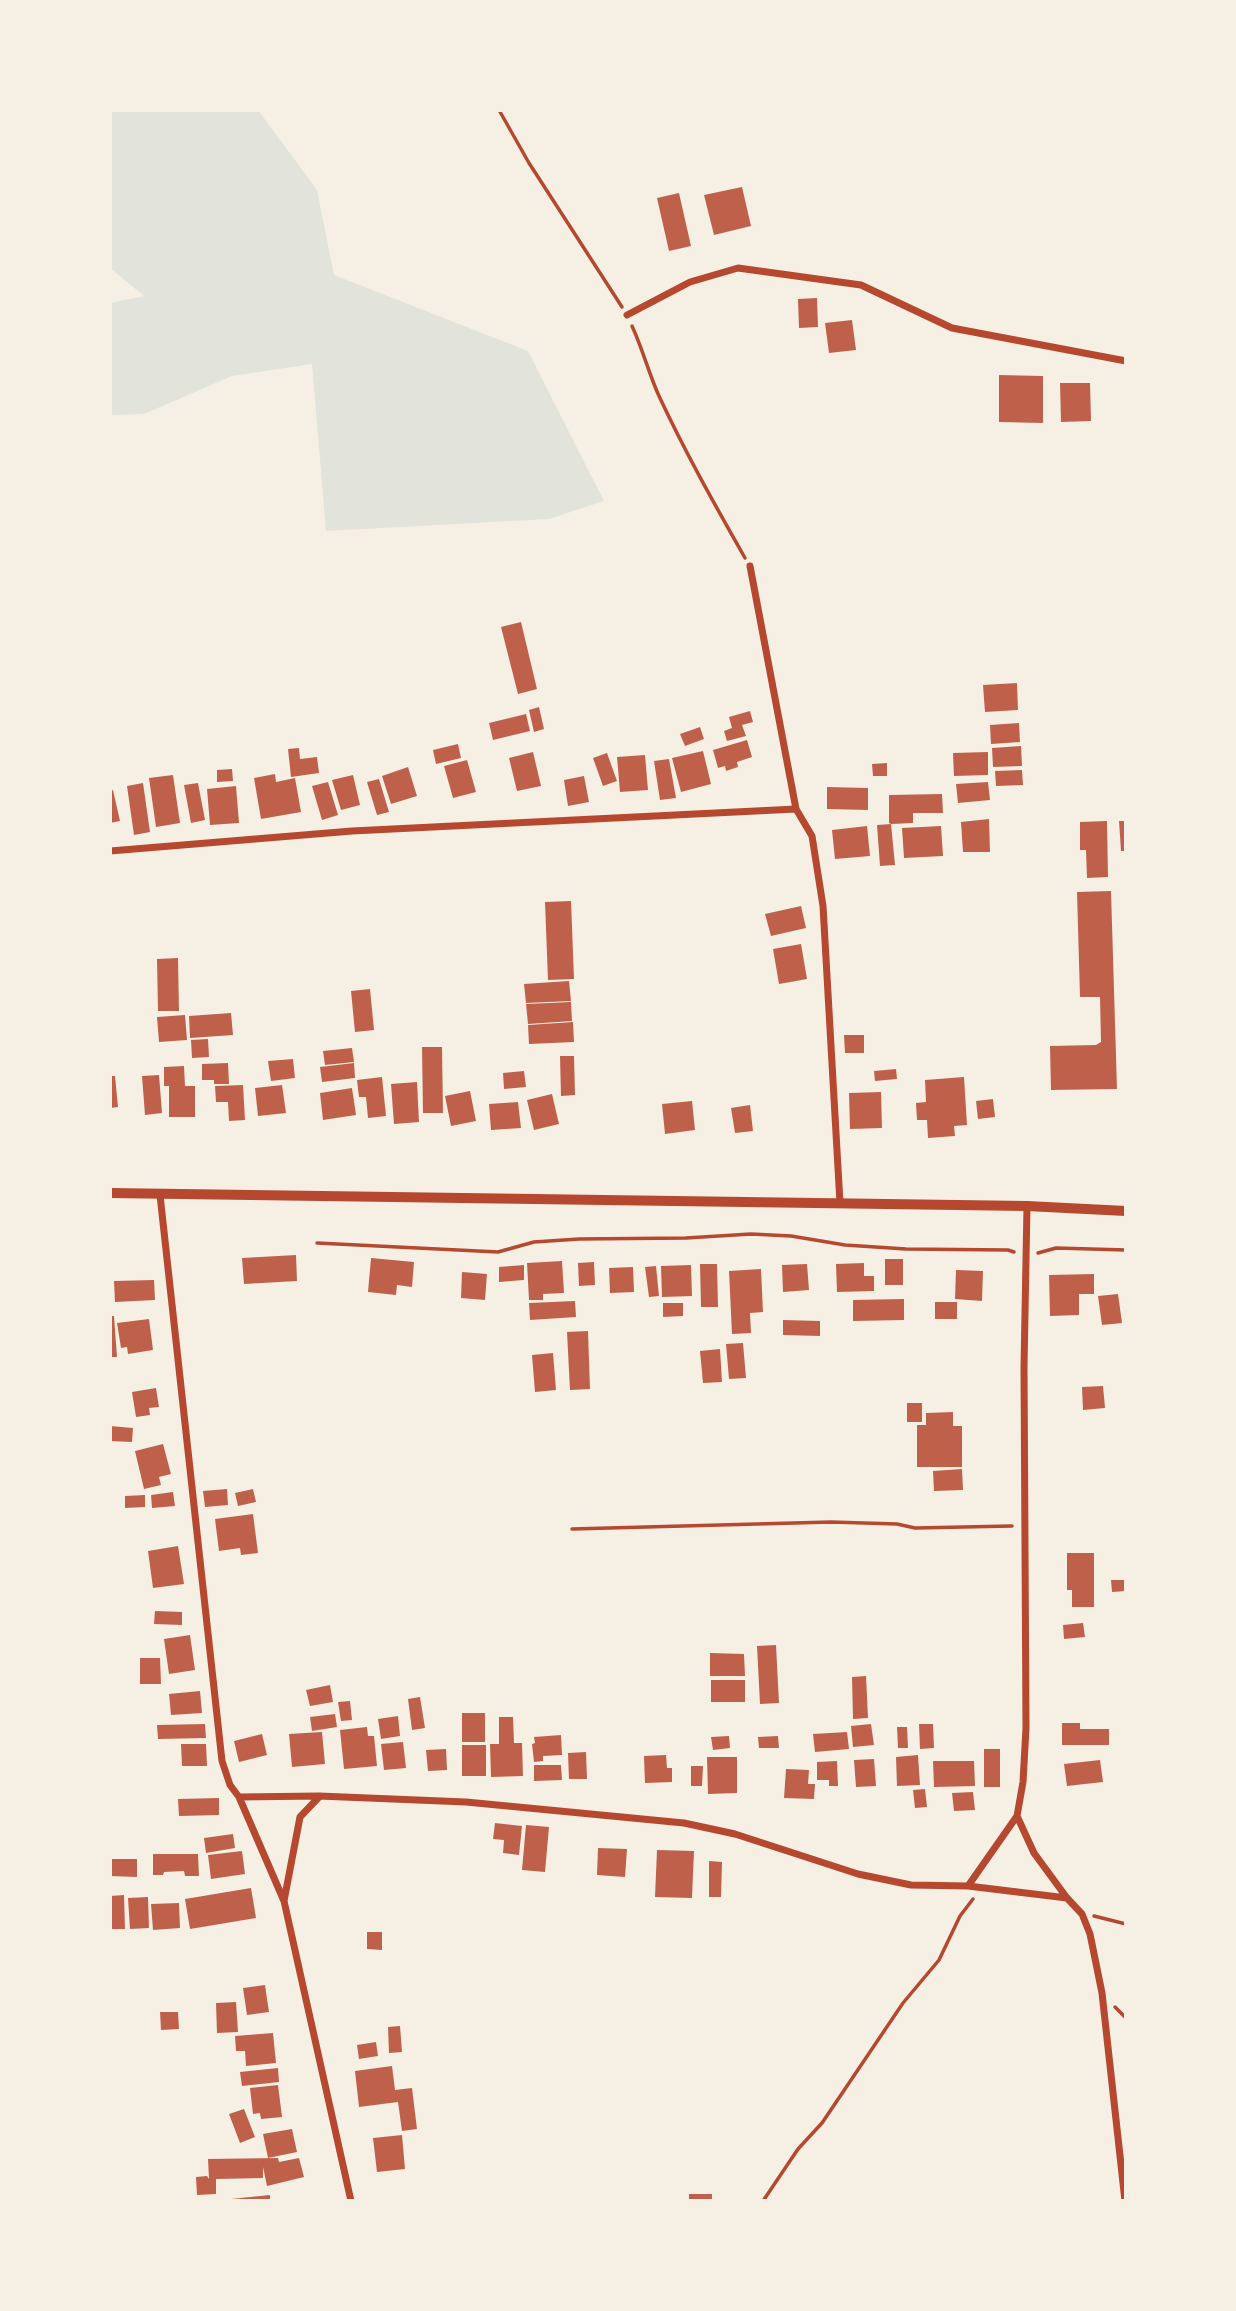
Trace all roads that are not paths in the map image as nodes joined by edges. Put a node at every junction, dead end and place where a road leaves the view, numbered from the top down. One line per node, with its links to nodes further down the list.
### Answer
1 (626, 315): 2 (street)
2 (1126, 361)
3 (750, 566): 4 (street)
4 (796, 809): 5 (street); 8 (street)
5 (110, 851)
6 (110, 1193): 7 (street)
7 (160, 1195): 8 (street); 12 (street)
8 (840, 1203): 9 (street)
9 (1027, 1206): 10 (street); 13 (street)
10 (1126, 1211)
11 (320, 1796): 12 (street); 14 (street); 16 (street)
12 (239, 1797): 16 (street)
13 (1017, 1816): 14 (street); 15 (street)
14 (968, 1886): 15 (street)
15 (1067, 1898): 18 (street)
16 (284, 1901): 17 (street)
17 (351, 2201)
18 (1125, 2201)

